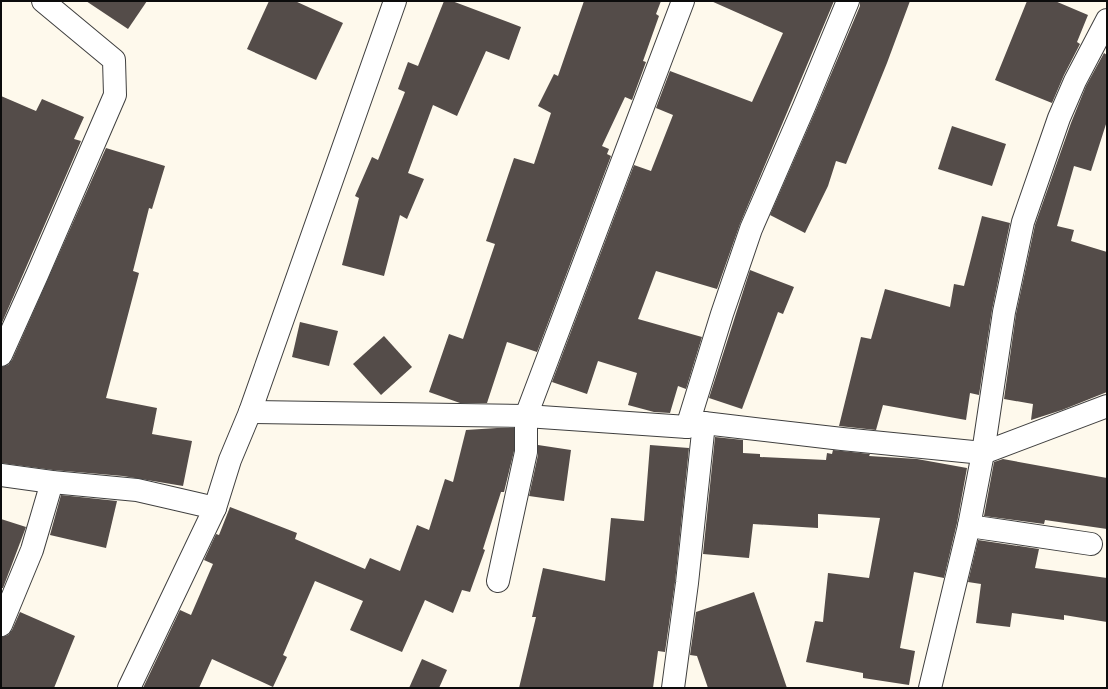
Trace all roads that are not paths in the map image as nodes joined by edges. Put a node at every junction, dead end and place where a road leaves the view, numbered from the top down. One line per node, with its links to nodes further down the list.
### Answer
1 (43, 1): 6 (street)
2 (395, 1): 8 (street)
3 (683, 1): 9 (street)
4 (848, 1): 10 (street)
5 (1107, 20): 11 (street)
6 (1, 355)
7 (1107, 406): 11 (street)
8 (250, 412): 9 (street); 14 (street)
9 (526, 416): 10 (street); 17 (street)
10 (696, 425): 11 (street); 20 (street)
11 (983, 453): 15 (street)
12 (1, 475): 13 (street)
13 (52, 482): 14 (street); 18 (street)
14 (215, 508): 19 (street)
15 (969, 526): 16 (street); 21 (street)
16 (1091, 544)
17 (498, 581)
18 (1, 625)
19 (129, 688)
20 (673, 688)
21 (930, 688)

